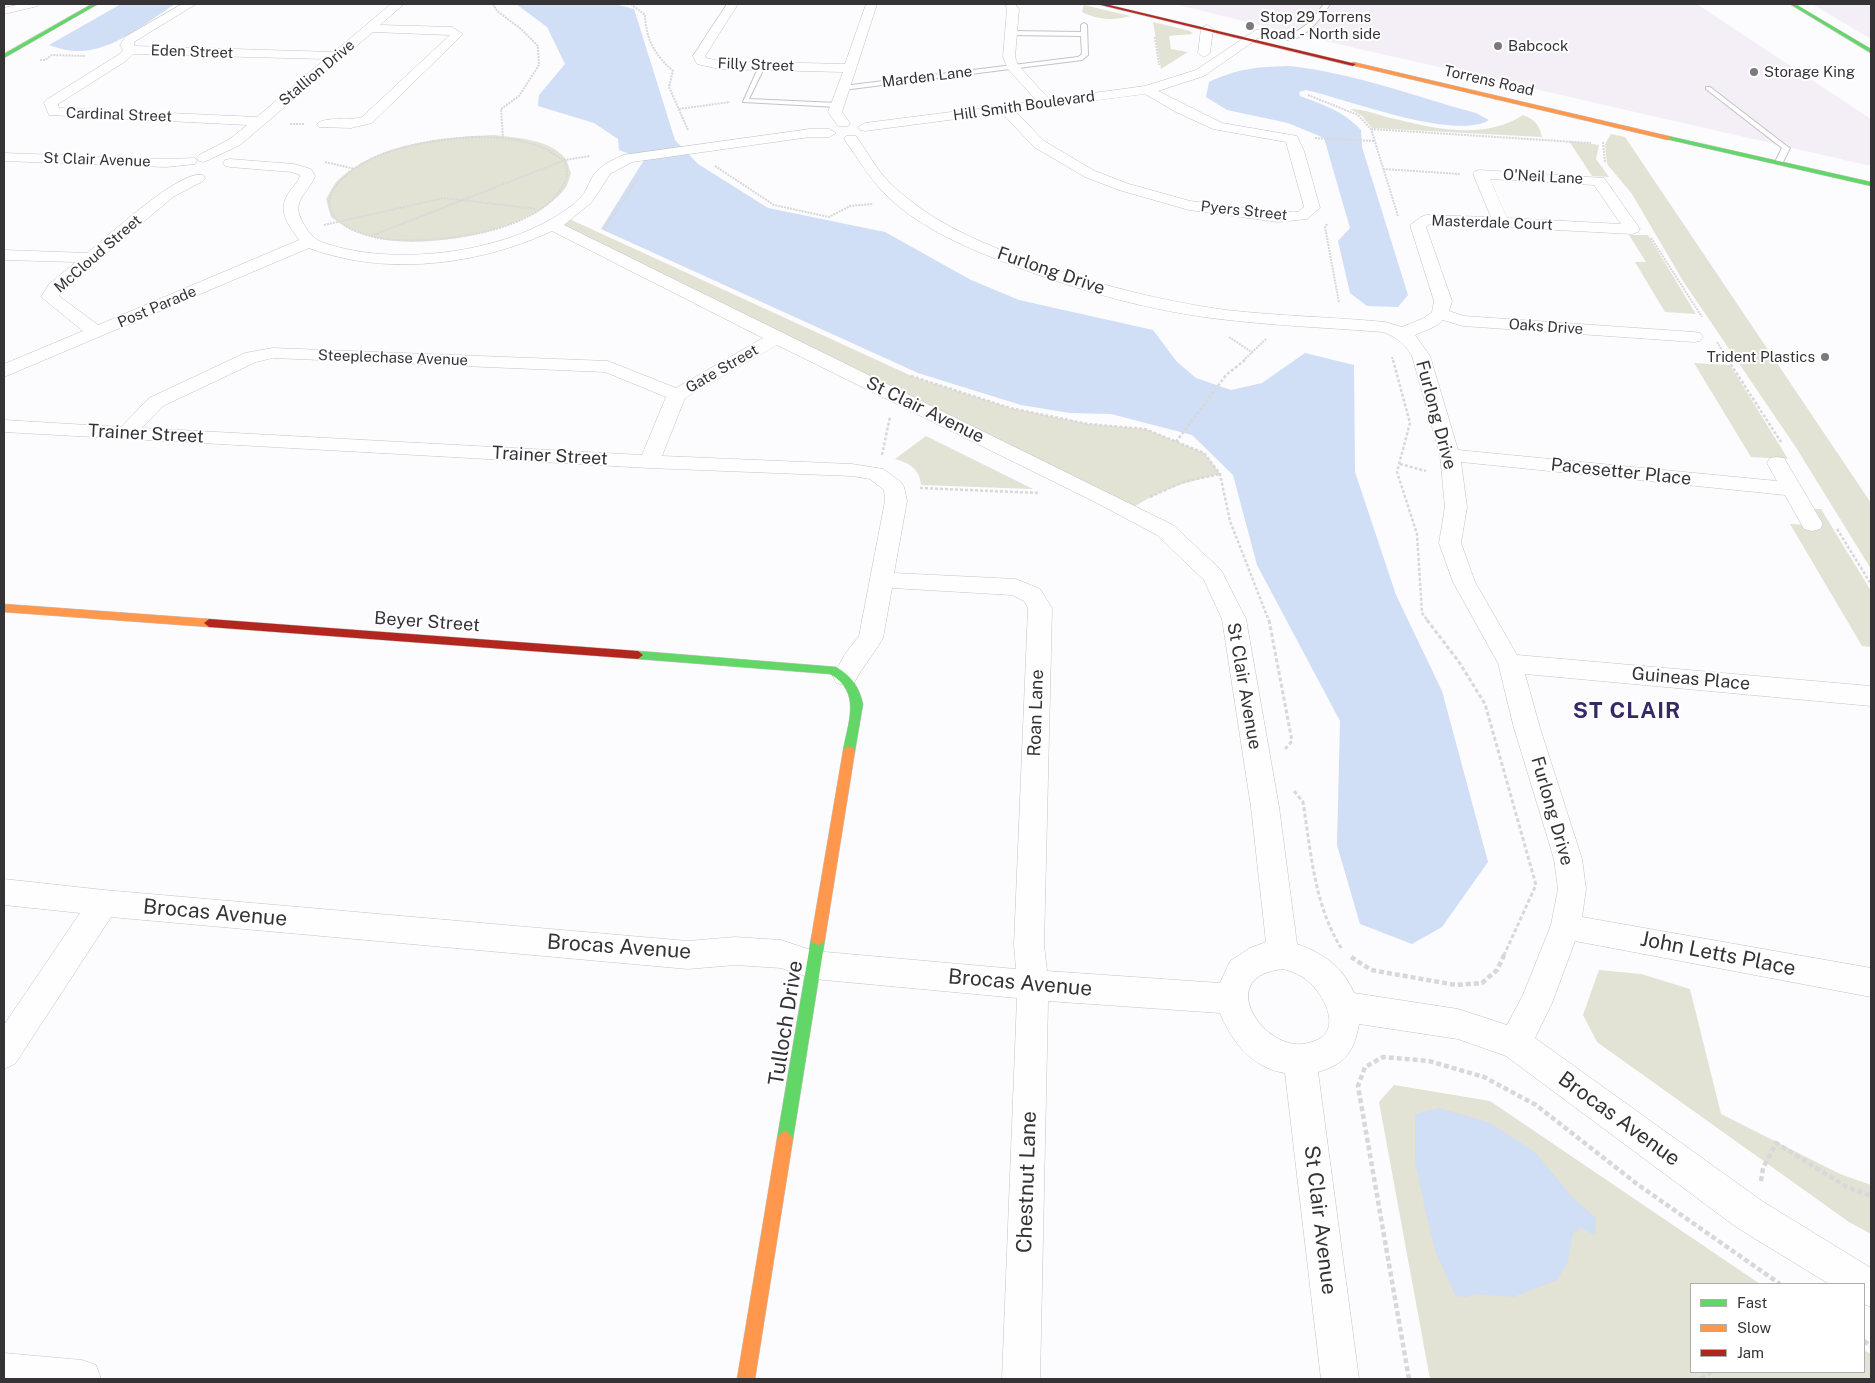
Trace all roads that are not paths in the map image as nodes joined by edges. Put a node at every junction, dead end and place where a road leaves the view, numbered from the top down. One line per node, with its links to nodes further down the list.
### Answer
1 (34, 4): 12 (street)
2 (95, 4): 26 (main road)
3 (190, 4): 22 (street, Eden Street)
4 (398, 4): 14 (street, Stallion Drive)
5 (732, 4): 29 (street, Filly Street)
6 (872, 4): 31 (street)
7 (1010, 4): 17 (street)
8 (1100, 4): 16 (main road, Torrens Road)
9 (1138, 4): 15 (main road, Torrens Road)
10 (1327, 4): 21 (lane)
11 (1792, 4): 23 (main road)
12 (4, 11)
13 (1084, 25): 18 (lane)
14 (371, 28): 27 (street, Stallion Drive); 40 (street)
15 (1244, 28): 19 (street); 20 (main road, Torrens Road)
16 (1207, 29): 19 (main road, Torrens Road); 28 (street)
17 (1012, 33): 18 (lane); 30 (street)
18 (1084, 34): 30 (lane, Marden Lane)
19 (1232, 35): 20 (main road, Torrens Road); 28 (street)
20 (1255, 36): 21 (main road, Torrens Road); 24 (street, Hill Smith Boulevard); 25 (main road, Torrens Road)
21 (1289, 39): 44 (main road, Torrens Road)
22 (130, 50): 27 (street, Eden Street); 39 (street, Cardinal Street)
23 (1871, 51)
24 (1233, 52): 25 (main road); 32 (street, Hill Smith Boulevard)
25 (1314, 54): 44 (main road, Torrens Road)
26 (4, 56)
27 (337, 56): 39 (street, Stallion Drive)
28 (1196, 59): 32 (street)
29 (762, 66): 31 (street, Filly Street); 37 (lane)
30 (1012, 66): 33 (lane, Marden Lane); 36 (street)
31 (849, 68): 33 (street)
32 (1180, 78): 35 (street, Hill Smith Boulevard)
33 (843, 88): 37 (street)
34 (1708, 88): 44 (lane)
35 (1147, 90): 36 (street, Hill Smith Boulevard); 38 (street, Pyers Street)
36 (1046, 103): 38 (street, Hill Smith Boulevard)
37 (837, 105): 41 (street)
38 (1005, 109): 41 (street, Hill Smith Boulevard)
39 (258, 121): 42 (street, Stallion Drive)
40 (324, 124)
41 (853, 129): 52 (street); 60 (street, Furlong Drive)
42 (234, 142): 45 (street, Stallion Drive); 47 (street, Stallion Drive)
43 (4, 157): 45 (street, St Clair Avenue)
44 (1781, 158): 49 (main road, Torrens Road); 50 (main road, Torrens Road)
45 (197, 159): 47 (street, St Clair Avenue); 48 (street)
46 (4, 164): 48 (street, St Clair Avenue)
47 (218, 171): 48 (street, St Clair Avenue); 51 (street, McCloud Street); 55 (street)
48 (176, 174): 51 (street, McCloud Street)
49 (1871, 174)
50 (1871, 184)
51 (168, 194): 57 (street, McCloud Street)
52 (552, 217): 55 (street); 62 (street, St Clair Avenue)
53 (1501, 222): 54 (street, Masterdale Court); 54 (street, O'Neil Lane); 58 (street, Masterdale Court)
54 (1639, 230)
55 (305, 237): 59 (street, Post Parade)
56 (4, 255): 57 (street)
57 (88, 258): 59 (street, McCloud Street)
58 (1440, 314): 60 (street); 61 (street, Oaks Drive)
59 (96, 332): 63 (street, Post Parade)
60 (1403, 332): 67 (street, Furlong Drive)
61 (1694, 337)
62 (776, 338): 64 (street, Gate Street); 80 (street, St Clair Avenue)
63 (4, 370)
64 (677, 395): 66 (street, Steeplechase Avenue); 69 (street, Gate Street)
65 (4, 426): 66 (street, Trainer Street)
66 (127, 432): 69 (street, Trainer Street)
67 (1450, 455): 70 (street, Pacesetter Place); 74 (street, Furlong Drive)
68 (1781, 455): 70 (street)
69 (650, 462): 72 (street, Trainer Street)
70 (1792, 489): 71 (street)
71 (1812, 524)
72 (882, 580): 75 (street, Trainer Street); 83 (street, Roan Lane)
73 (4, 608): 75 (main road, Beyer Street)
74 (1510, 663): 76 (street, Guineas Place); 79 (street, Furlong Drive)
75 (846, 676): 81 (main road, Tulloch Drive)
76 (1871, 696)
77 (4, 892): 78 (street, Brocas Avenue)
78 (104, 903): 81 (street, Brocas Avenue); 87 (street)
79 (1566, 925): 82 (street, John Letts Place); 86 (street, Furlong Drive)
80 (1283, 955): 84 (street); 85 (street)
81 (814, 965): 83 (street, Brocas Avenue); 92 (main road, Tulloch Drive)
82 (1871, 983)
83 (1033, 985): 84 (street, Brocas Avenue); 93 (street, Chestnut Lane)
84 (1232, 999): 88 (street)
85 (1344, 1007): 86 (street, Brocas Avenue); 88 (street)
86 (1515, 1044): 89 (street, Brocas Avenue)
87 (4, 1053)
88 (1300, 1061): 94 (street, St Clair Avenue)
89 (1861, 1283)
90 (4, 1372): 91 (street)
91 (82, 1379)
92 (746, 1379)
93 (1020, 1379)
94 (1340, 1379)

